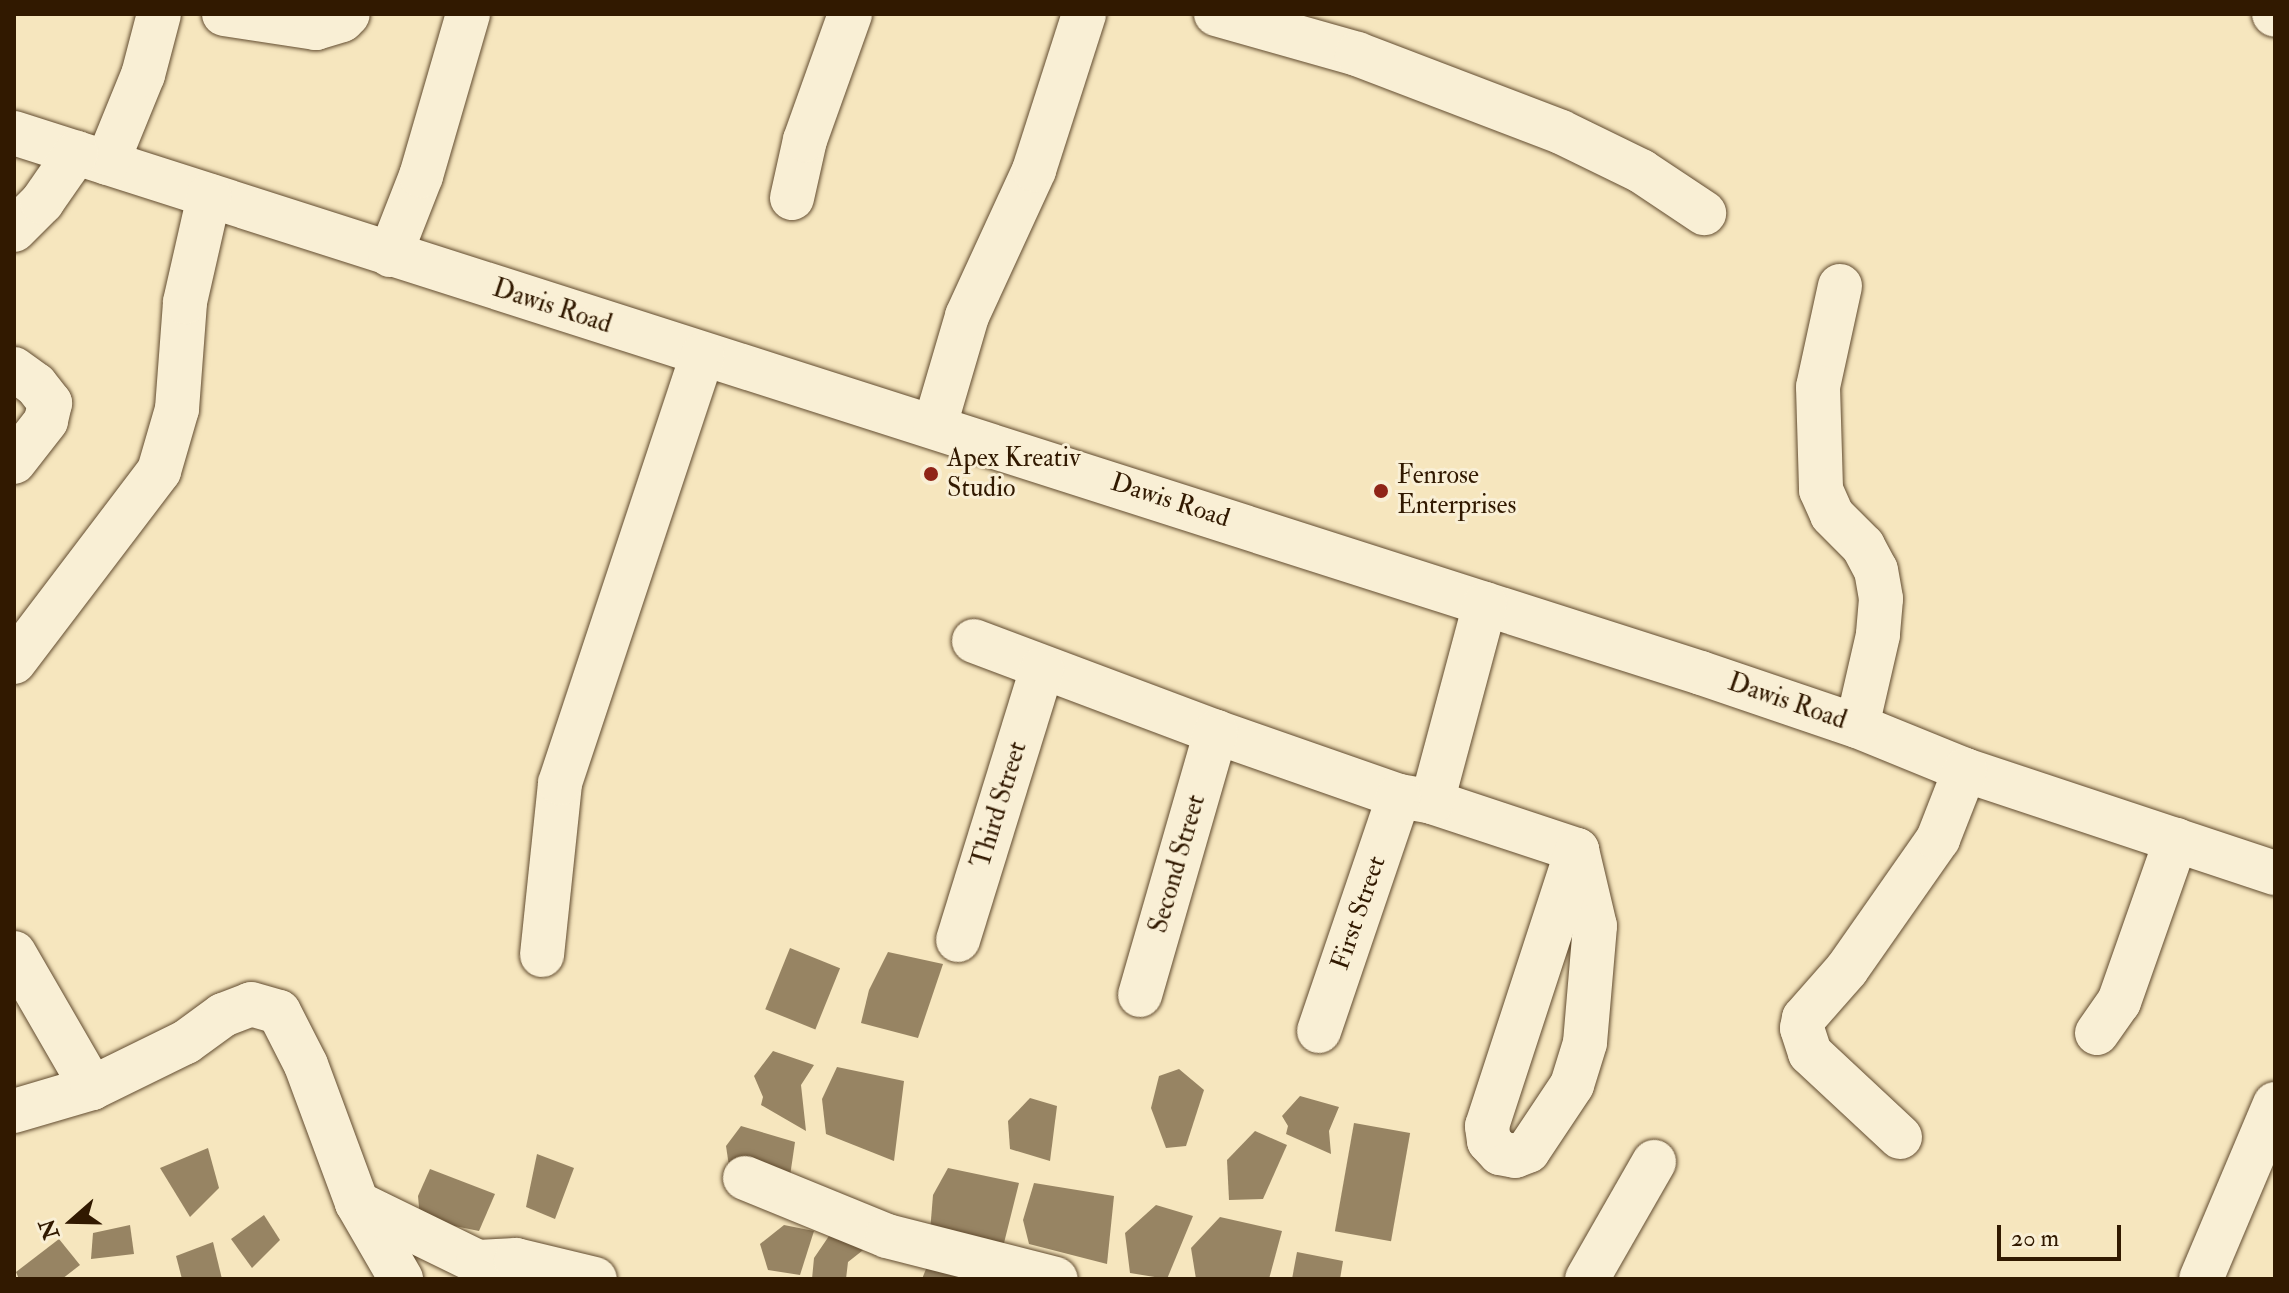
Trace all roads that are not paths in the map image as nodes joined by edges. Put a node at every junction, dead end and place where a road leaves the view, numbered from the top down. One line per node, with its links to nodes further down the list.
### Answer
1 (159, 14): 9 (street)
2 (224, 14): 3 (street)
3 (348, 14)
4 (468, 14): 14 (street)
5 (850, 14): 11 (street)
6 (1084, 14): 18 (street)
7 (1216, 14): 12 (street)
8 (14, 133): 9 (street, Dawis Road)
9 (91, 158): 10 (street, Dawis Road); 13 (street)
10 (209, 196): 14 (street, Dawis Road); 22 (street)
11 (792, 198)
12 (1704, 213)
13 (14, 230)
14 (390, 255): 16 (street, Dawis Road)
15 (1840, 286): 24 (street)
16 (702, 355): 18 (street, Dawis Road); 33 (street)
17 (14, 369): 19 (street)
18 (935, 425): 20 (street, Dawis Road)
19 (14, 462)
20 (1485, 604): 24 (street, Dawis Road); 27 (street, First Street)
21 (974, 641): 23 (street)
22 (14, 662)
23 (1042, 669): 25 (street); 31 (street, Third Street)
24 (1857, 726): 26 (street, Dawis Road)
25 (1216, 732): 27 (street); 34 (street, Second Street)
26 (1965, 770): 28 (street, Dawis Road); 40 (street)
27 (1416, 799): 29 (street); 35 (street, First Street)
28 (2176, 840): 30 (street, Dawis Road); 36 (street)
29 (1577, 850): 29 (street)
30 (2275, 873)
31 (958, 940)
32 (14, 953): 37 (street)
33 (542, 955)
34 (1140, 995)
35 (1319, 1031)
36 (2097, 1033)
37 (92, 1088): 39 (street); 43 (street)
38 (2275, 1104): 49 (street)
39 (14, 1111)
40 (1900, 1137)
41 (1654, 1162): 48 (street)
42 (745, 1178): 47 (street)
43 (357, 1203): 44 (street); 45 (street)
44 (470, 1271): 46 (street)
45 (401, 1279)
46 (595, 1279)
47 (1056, 1279)
48 (1587, 1279)
49 (2201, 1279)

